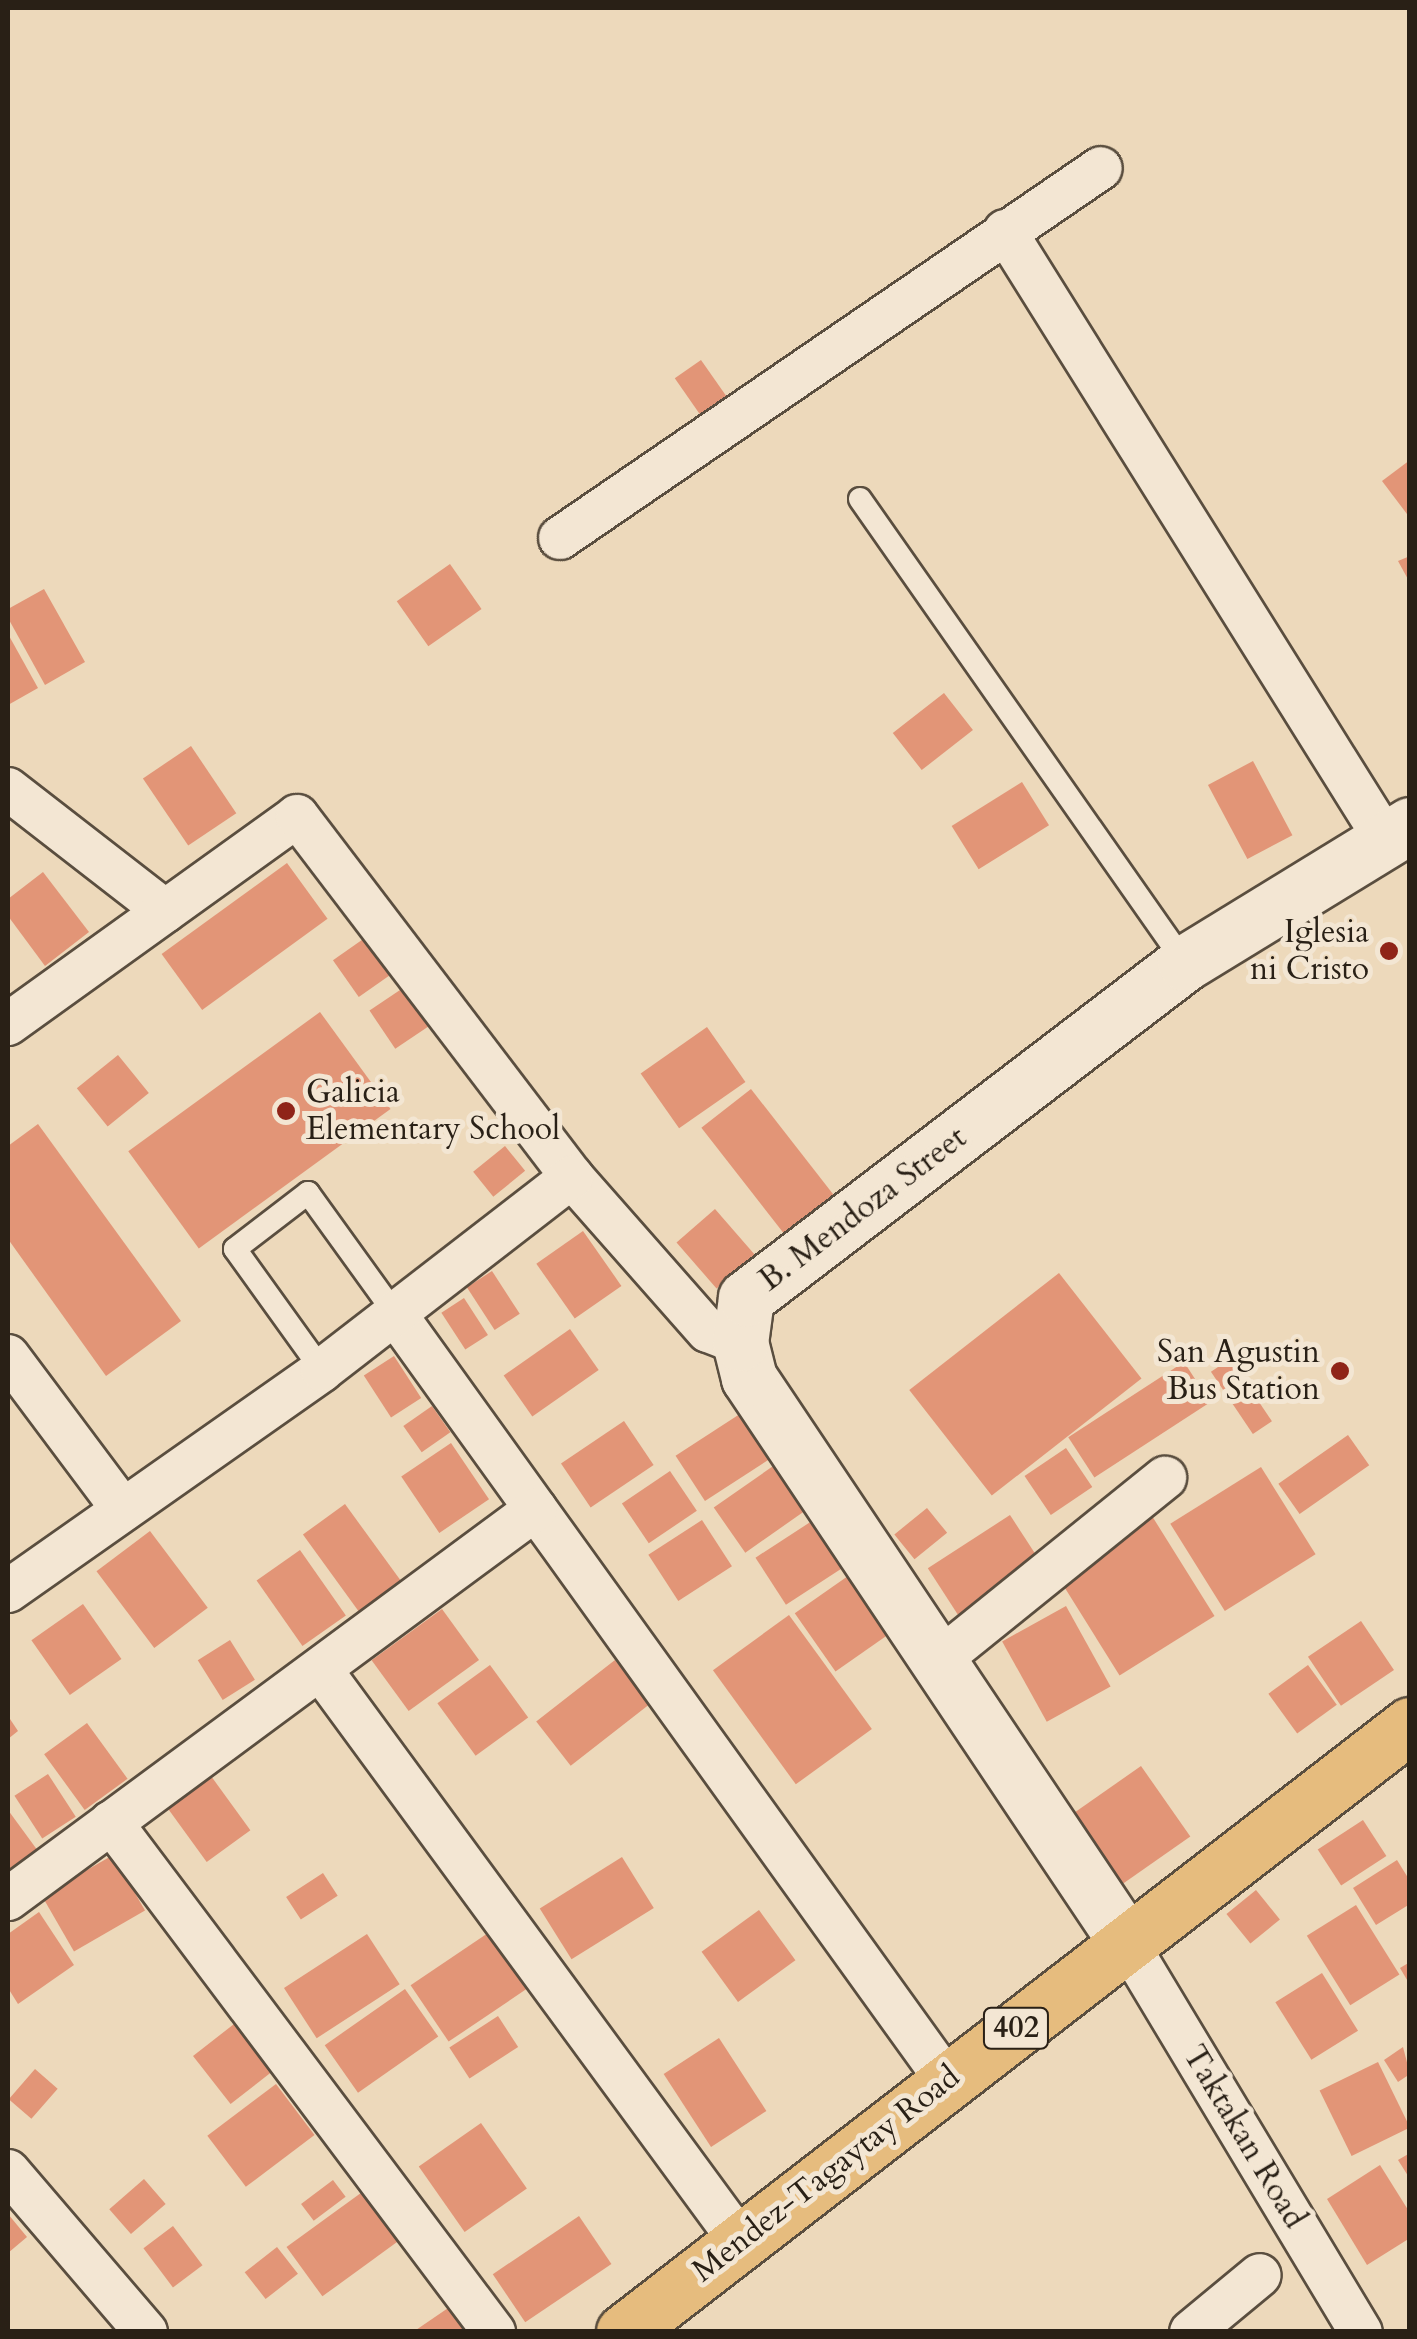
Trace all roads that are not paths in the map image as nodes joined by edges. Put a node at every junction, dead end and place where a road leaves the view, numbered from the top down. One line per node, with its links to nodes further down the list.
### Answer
1 (1102, 168): 2 (street)
2 (1005, 231): 4 (street); 6 (street)
3 (860, 499): 8 (lane)
4 (560, 538)
5 (8, 789): 7 (street)
6 (1397, 832): 8 (street, B. Mendoza Street)
7 (165, 911): 9 (street); 10 (street)
8 (1185, 963): 12 (street, B. Mendoza Street)
9 (8, 1024)
10 (572, 1178): 11 (street); 12 (street)
11 (396, 1315): 14 (street); 14 (lane); 16 (street)
12 (740, 1343): 19 (street)
13 (8, 1356): 17 (street)
14 (322, 1370): 17 (street)
15 (1165, 1478): 19 (street)
16 (536, 1509): 20 (street); 25 (street)
17 (123, 1510): 18 (street)
18 (8, 1591)
19 (938, 1661): 24 (street)
20 (322, 1670): 22 (street); 27 (street)
21 (1410, 1725): 24 (main road, Mendez-Tagaytay Road / 402)
22 (111, 1822): 23 (street); 31 (street)
23 (8, 1899)
24 (1127, 1943): 25 (main road, Mendez-Tagaytay Road / 402); 33 (street, Taktakan Road)
25 (947, 2081): 27 (main road, Mendez-Tagaytay Road / 402)
26 (8, 2170): 30 (street)
27 (740, 2242): 32 (main road, Mendez-Tagaytay Road / 402)
28 (1260, 2275): 29 (street)
29 (1210, 2325)
30 (146, 2332)
31 (494, 2332)
32 (624, 2332)
33 (1361, 2332)

